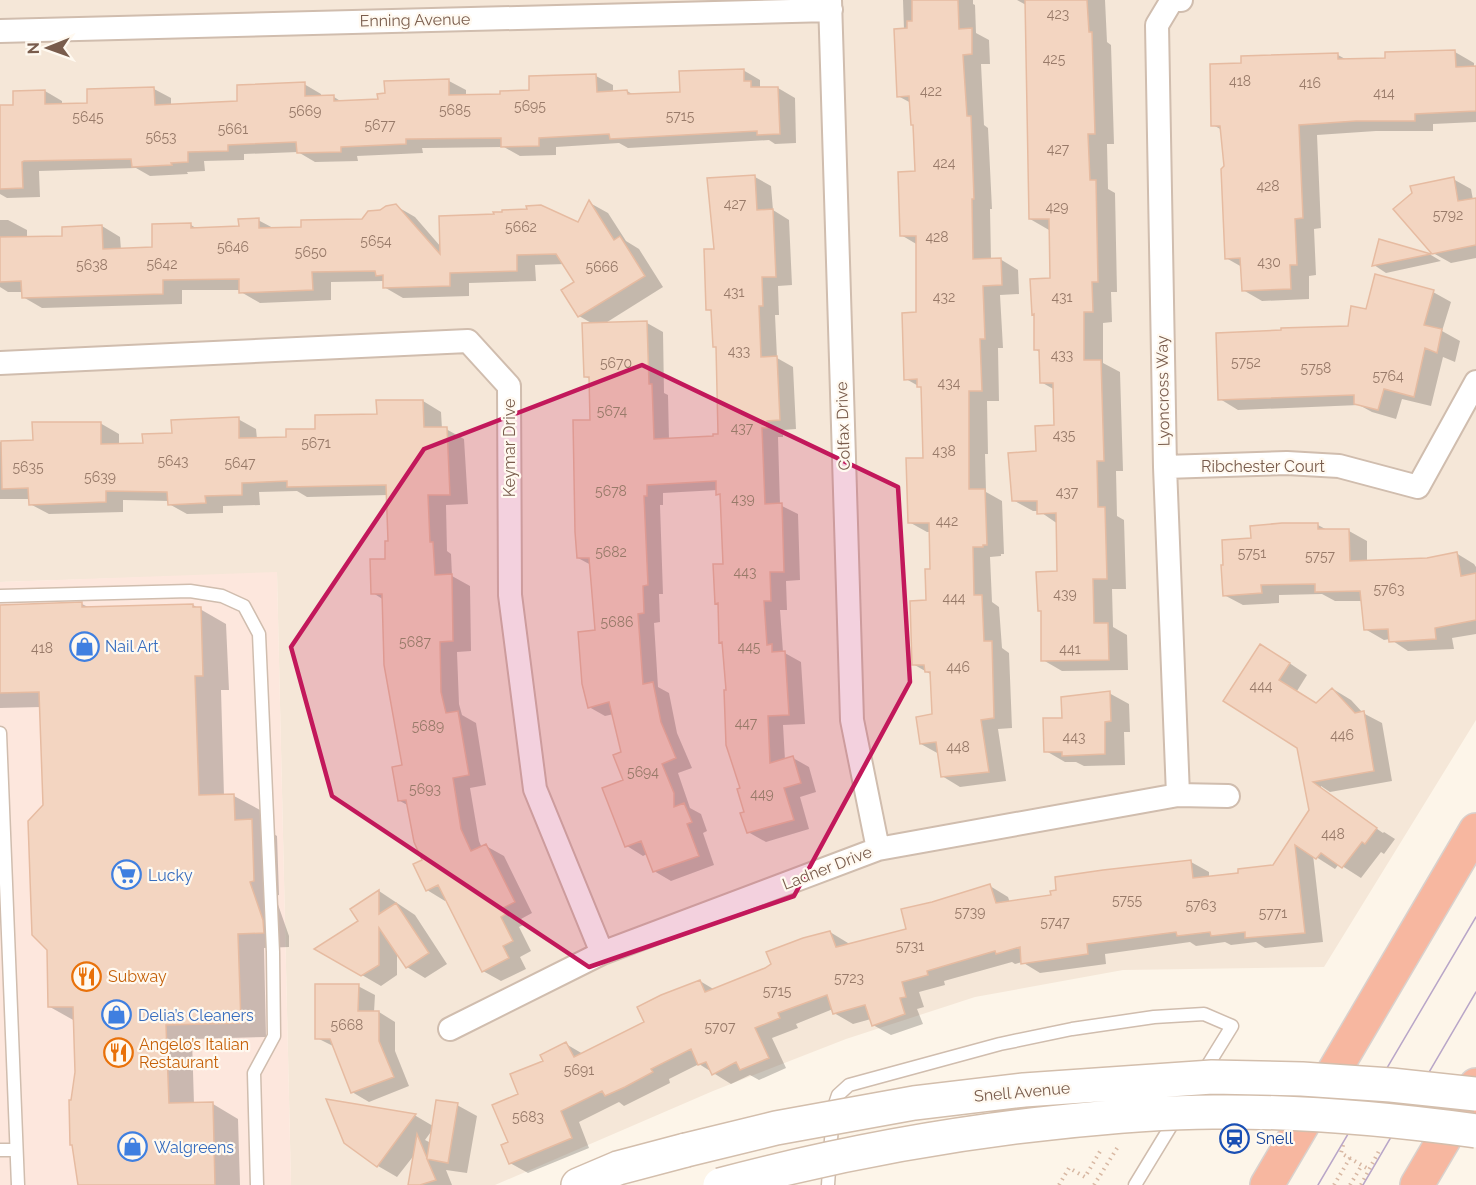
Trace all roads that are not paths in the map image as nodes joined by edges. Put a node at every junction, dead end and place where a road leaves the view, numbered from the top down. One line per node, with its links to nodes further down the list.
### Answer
1 (1180, 0): 6 (street, Lyoncross Way)
2 (831, 5): 3 (street, Enning Avenue); 12 (street, Colfax Drive)
3 (0, 30)
4 (0, 363): 14 (street, Keymar Drive)
5 (1476, 382): 6 (street, Ribchester Court)
6 (1165, 467): 9 (street, Lyoncross Way)
7 (0, 596): 22 (lane)
8 (0, 733): 13 (lane)
9 (1178, 795): 10 (street, Ladner Drive); 12 (street, Ladner Drive)
10 (1228, 796)
11 (1476, 830): 27 (highway)
12 (879, 849): 14 (street, Ladner Drive)
13 (4, 943): 20 (lane)
14 (602, 953): 15 (street, Ladner Drive)
15 (450, 1029)
16 (1476, 1085): 28 (highway)
17 (1476, 1094): 23 (main road, Snell Avenue, bridge)
18 (1476, 1131): 24 (main road, Snell Avenue, bridge)
19 (0, 1150): 20 (lane)
20 (16, 1150): 21 (lane)
21 (18, 1185)
22 (257, 1185)
23 (578, 1185)
24 (720, 1185)
25 (828, 1185): 26 (lane)
26 (1135, 1185)
27 (1267, 1185)
28 (1417, 1185)

